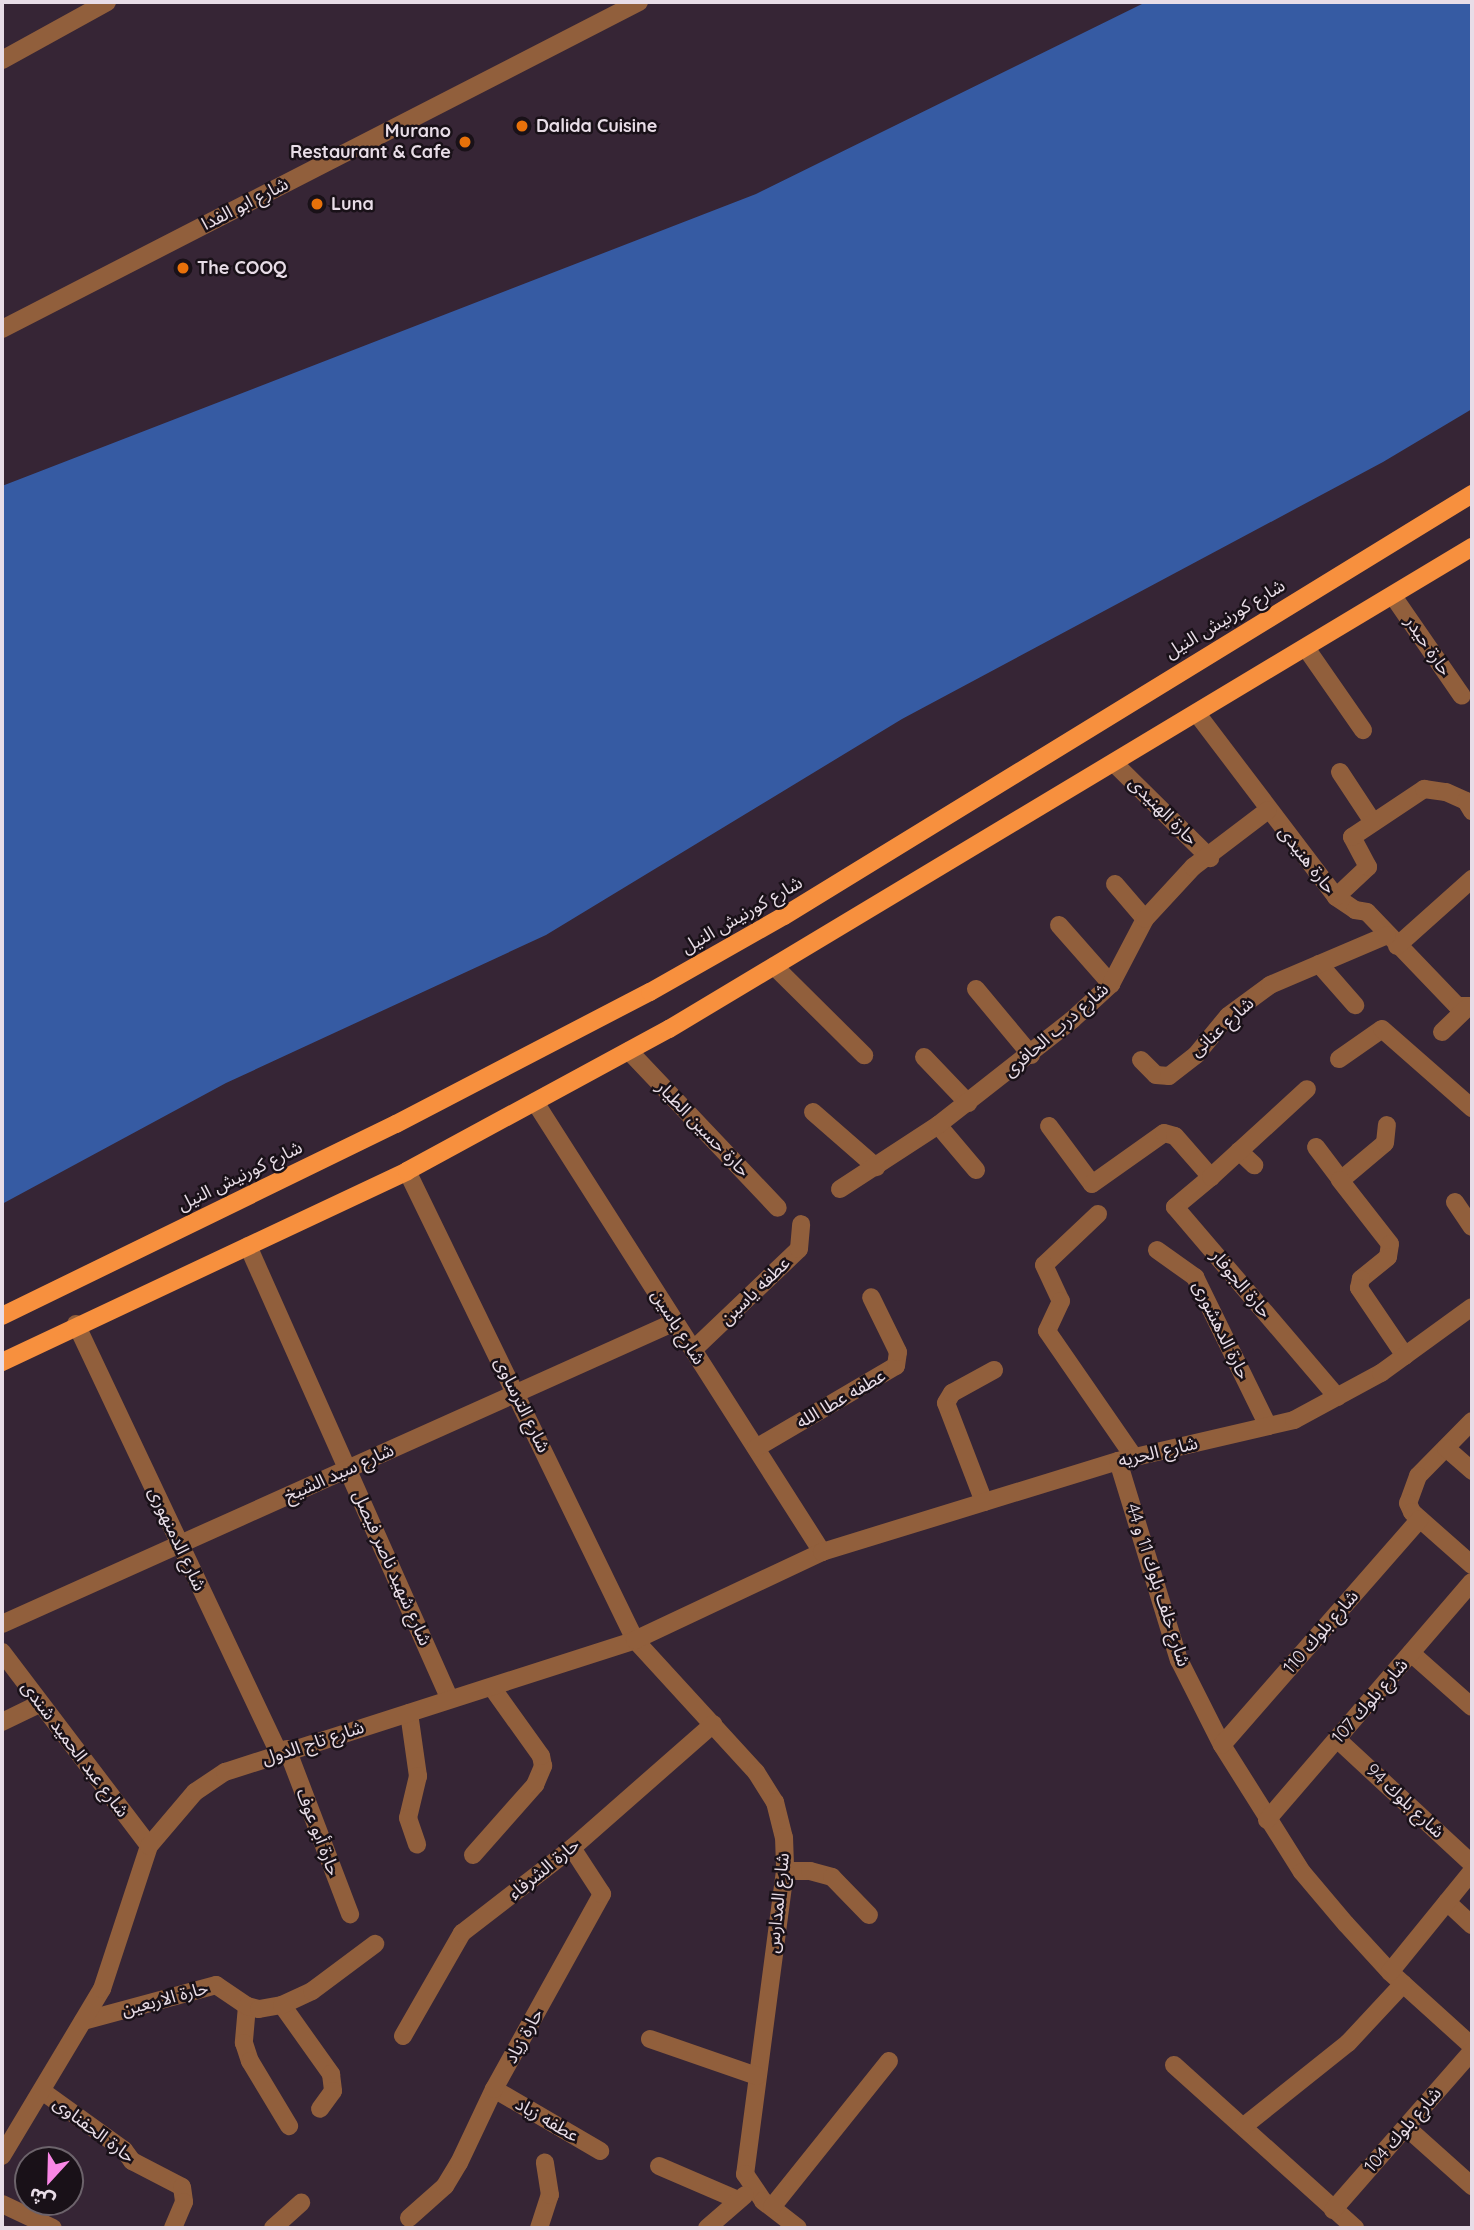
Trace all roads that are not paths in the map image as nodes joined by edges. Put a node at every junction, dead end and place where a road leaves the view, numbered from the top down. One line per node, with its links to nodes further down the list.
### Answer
1 (107, 2): 3 (street)
2 (639, 2): 4 (street, شارع ابو الفدا)
3 (2, 60)
4 (2, 329)
5 (1472, 494): 63 (main road, شارع كورنيش النيل)
6 (1472, 547): 7 (main road)
7 (1393, 596): 8 (main road); 9 (street, حارة حيدر)
8 (1306, 648): 10 (main road); 11 (street)
9 (1462, 696)
10 (1198, 715): 12 (main road); 14 (street, حارة هنيدى)
11 (1363, 730)
12 (1115, 764): 17 (street, حارة الهنيدى); 25 (main road)
13 (1340, 772): 16 (street)
14 (1268, 810): 17 (street, شارع درب الحافرى); 20 (street, حارة هنيدى)
15 (1472, 811): 16 (street)
16 (1373, 822): 20 (street)
17 (1210, 858): 21 (street, شارع درب الحافرى)
18 (1472, 879): 23 (street, شارع عنانى)
19 (1115, 884): 21 (street)
20 (1336, 897): 23 (street, حارة هنيدى)
21 (1145, 919): 26 (street, شارع درب الحافرى)
22 (1059, 925): 26 (street)
23 (1392, 940): 24 (street, شارع عنانى); 29 (street, حارة هنيدى)
24 (1319, 964): 28 (street); 36 (street, شارع عنانى)
25 (774, 967): 31 (main road); 32 (street)
26 (1111, 984): 33 (street, شارع درب الحافرى)
27 (976, 989): 33 (street)
28 (1355, 1005)
29 (1470, 1007): 30 (street, حارة هنيدى)
30 (1442, 1032)
31 (628, 1051): 38 (main road); 55 (street, حارة حسين الطيار)
32 (864, 1055)
33 (1031, 1055): 39 (street, شارع درب الحافرى)
34 (924, 1057): 39 (street)
35 (1339, 1059): 40 (street)
36 (1141, 1060)
37 (1307, 1089): 46 (street, حارة الجوفار)
38 (535, 1102): 50 (main road); 64 (street, شارع ياسين)
39 (968, 1103): 42 (street, شارع درب الحافرى)
40 (1472, 1108)
41 (813, 1112): 48 (street)
42 (938, 1125): 48 (street, شارع درب الحافرى); 49 (street)
43 (1387, 1125): 52 (street)
44 (1049, 1126): 51 (street)
45 (1316, 1147): 52 (street)
46 (1239, 1151): 47 (street); 51 (street, حارة الجوفار)
47 (1254, 1165)
48 (876, 1167): 53 (street, شارع درب الحافرى)
49 (976, 1170)
50 (407, 1171): 59 (main road); 70 (street, شارع الترساوى)
51 (1211, 1177): 71 (street, حارة الجوفار)
52 (1340, 1180): 67 (street)
53 (840, 1189)
54 (1455, 1202): 58 (street)
55 (778, 1208)
56 (1098, 1214): 76 (street, شارع خلف بلوك 11 و 44)
57 (801, 1224): 66 (street, عطفه ياسين)
58 (1472, 1227)
59 (248, 1246): 65 (main road); 77 (street, شارع شهيد ناصر فيصل)
60 (1157, 1250): 73 (street, حارة الدهشورى)
61 (871, 1297): 74 (street, عطفه عطا الله)
62 (1472, 1307): 67 (street, شارع الحريه)
63 (2, 1315)
64 (675, 1322): 66 (street, شارع ياسين); 70 (street, شارع سيد الشيخ)
65 (76, 1324): 68 (main road); 81 (street, شارع الدمنهورى)
66 (693, 1350): 74 (street, شارع ياسين)
67 (1405, 1356): 71 (street, شارع الحريه)
68 (2, 1362)
69 (995, 1370): 79 (street)
70 (516, 1394): 77 (street, شارع سيد الشيخ); 86 (street, شارع الترساوى)
71 (1337, 1397): 73 (street, شارع الحريه)
72 (1472, 1421): 75 (street)
73 (1268, 1426): 76 (street, شارع الحريه)
74 (756, 1448): 82 (street, شارع ياسين)
75 (1446, 1448): 78 (street); 80 (street)
76 (1126, 1459): 79 (street, شارع الحريه); 97 (street, شارع خلف بلوك 11 و 44)
77 (348, 1469): 81 (street, شارع سيد الشيخ); 90 (street, شارع شهيد ناصر فيصل)
78 (1472, 1471)
79 (985, 1502): 82 (street, شارع الحريه)
80 (1416, 1515): 83 (street); 97 (street, شارع بلوك 110)
81 (180, 1545): 85 (street, شارع سيد الشيخ); 98 (street, شارع الدمنهورى)
82 (822, 1552): 86 (street, شارع تاج الدول)
83 (1472, 1565)
84 (1472, 1582): 88 (street, شارع بلوك 107)
85 (2, 1624)
86 (635, 1640): 89 (street, شارع تاج الدول); 95 (street, شارع المدارس)
87 (2, 1652): 91 (street, شارع عبد الحميد شندى)
88 (1410, 1653): 92 (street); 96 (street, شارع بلوك 107)
89 (493, 1689): 90 (street, شارع تاج الدول); 103 (street)
90 (450, 1699): 93 (street, شارع تاج الدول)
91 (39, 1704): 94 (street); 101 (street, شارع عبد الحميد شندى)
92 (1472, 1707)
93 (409, 1713): 98 (street, شارع تاج الدول); 100 (street)
94 (2, 1722)
95 (713, 1724): 102 (street, حارة الشرفاء); 105 (street, شارع المدارس)
96 (1337, 1738): 99 (street, شارع بلوك 107); 104 (street, شارع بلوك 94)
97 (1222, 1745): 99 (street, شارع خلف بلوك 11 و 44)
98 (283, 1751): 101 (street, شارع تاج الدول); 108 (street, حارة أبو عوف)
99 (1267, 1819): 112 (street, شارع خلف بلوك 11 و 44)
100 (417, 1844)
101 (149, 1846): 115 (street, شارع تاج الدول)
102 (572, 1847): 116 (street, حارة الشرفاء); 122 (street, حارة زياد)
103 (473, 1855)
104 (1472, 1864)
105 (785, 1871): 109 (street); 121 (street, شارع المدارس)
106 (1472, 1871): 107 (street)
107 (1447, 1902): 110 (street); 112 (street)
108 (350, 1914)
109 (869, 1915)
110 (1472, 1925)
111 (375, 1944): 113 (street)
112 (1396, 1978): 118 (street, شارع خلف بلوك 11 و 44); 126 (street)
113 (282, 2005): 114 (street); 124 (street)
114 (247, 2006): 115 (street, حارة الاربعين); 125 (street)
115 (83, 2021): 123 (street, شارع تاج الدول)
116 (403, 2035)
117 (650, 2039): 121 (street)
118 (1472, 2048): 127 (street, شارع بلوك 104)
119 (889, 2061): 137 (street)
120 (1174, 2065): 126 (street)
121 (757, 2076): 133 (street, شارع المدارس)
122 (494, 2089): 128 (street, عطفه زياد); 139 (street, حارة زياد)
123 (42, 2091): 129 (street, شارع تاج الدول); 141 (street, حارة الحفناوى)
124 (320, 2109)
125 (289, 2126)
126 (1244, 2126): 138 (street)
127 (1406, 2127): 132 (street); 138 (street, شارع بلوك 104)
128 (600, 2151)
129 (2, 2155)
130 (545, 2162): 143 (street)
131 (659, 2166): 134 (street)
132 (1472, 2186)
133 (753, 2189): 134 (street); 137 (street)
134 (738, 2200): 144 (street)
135 (301, 2203): 142 (street)
136 (2, 2204): 140 (street)
137 (772, 2207): 145 (street)
138 (1333, 2210): 146 (street)
139 (409, 2218)
140 (52, 2228)
141 (173, 2228)
142 (272, 2228)
143 (539, 2228)
144 (707, 2228)
145 (797, 2228)
146 (1355, 2228)

